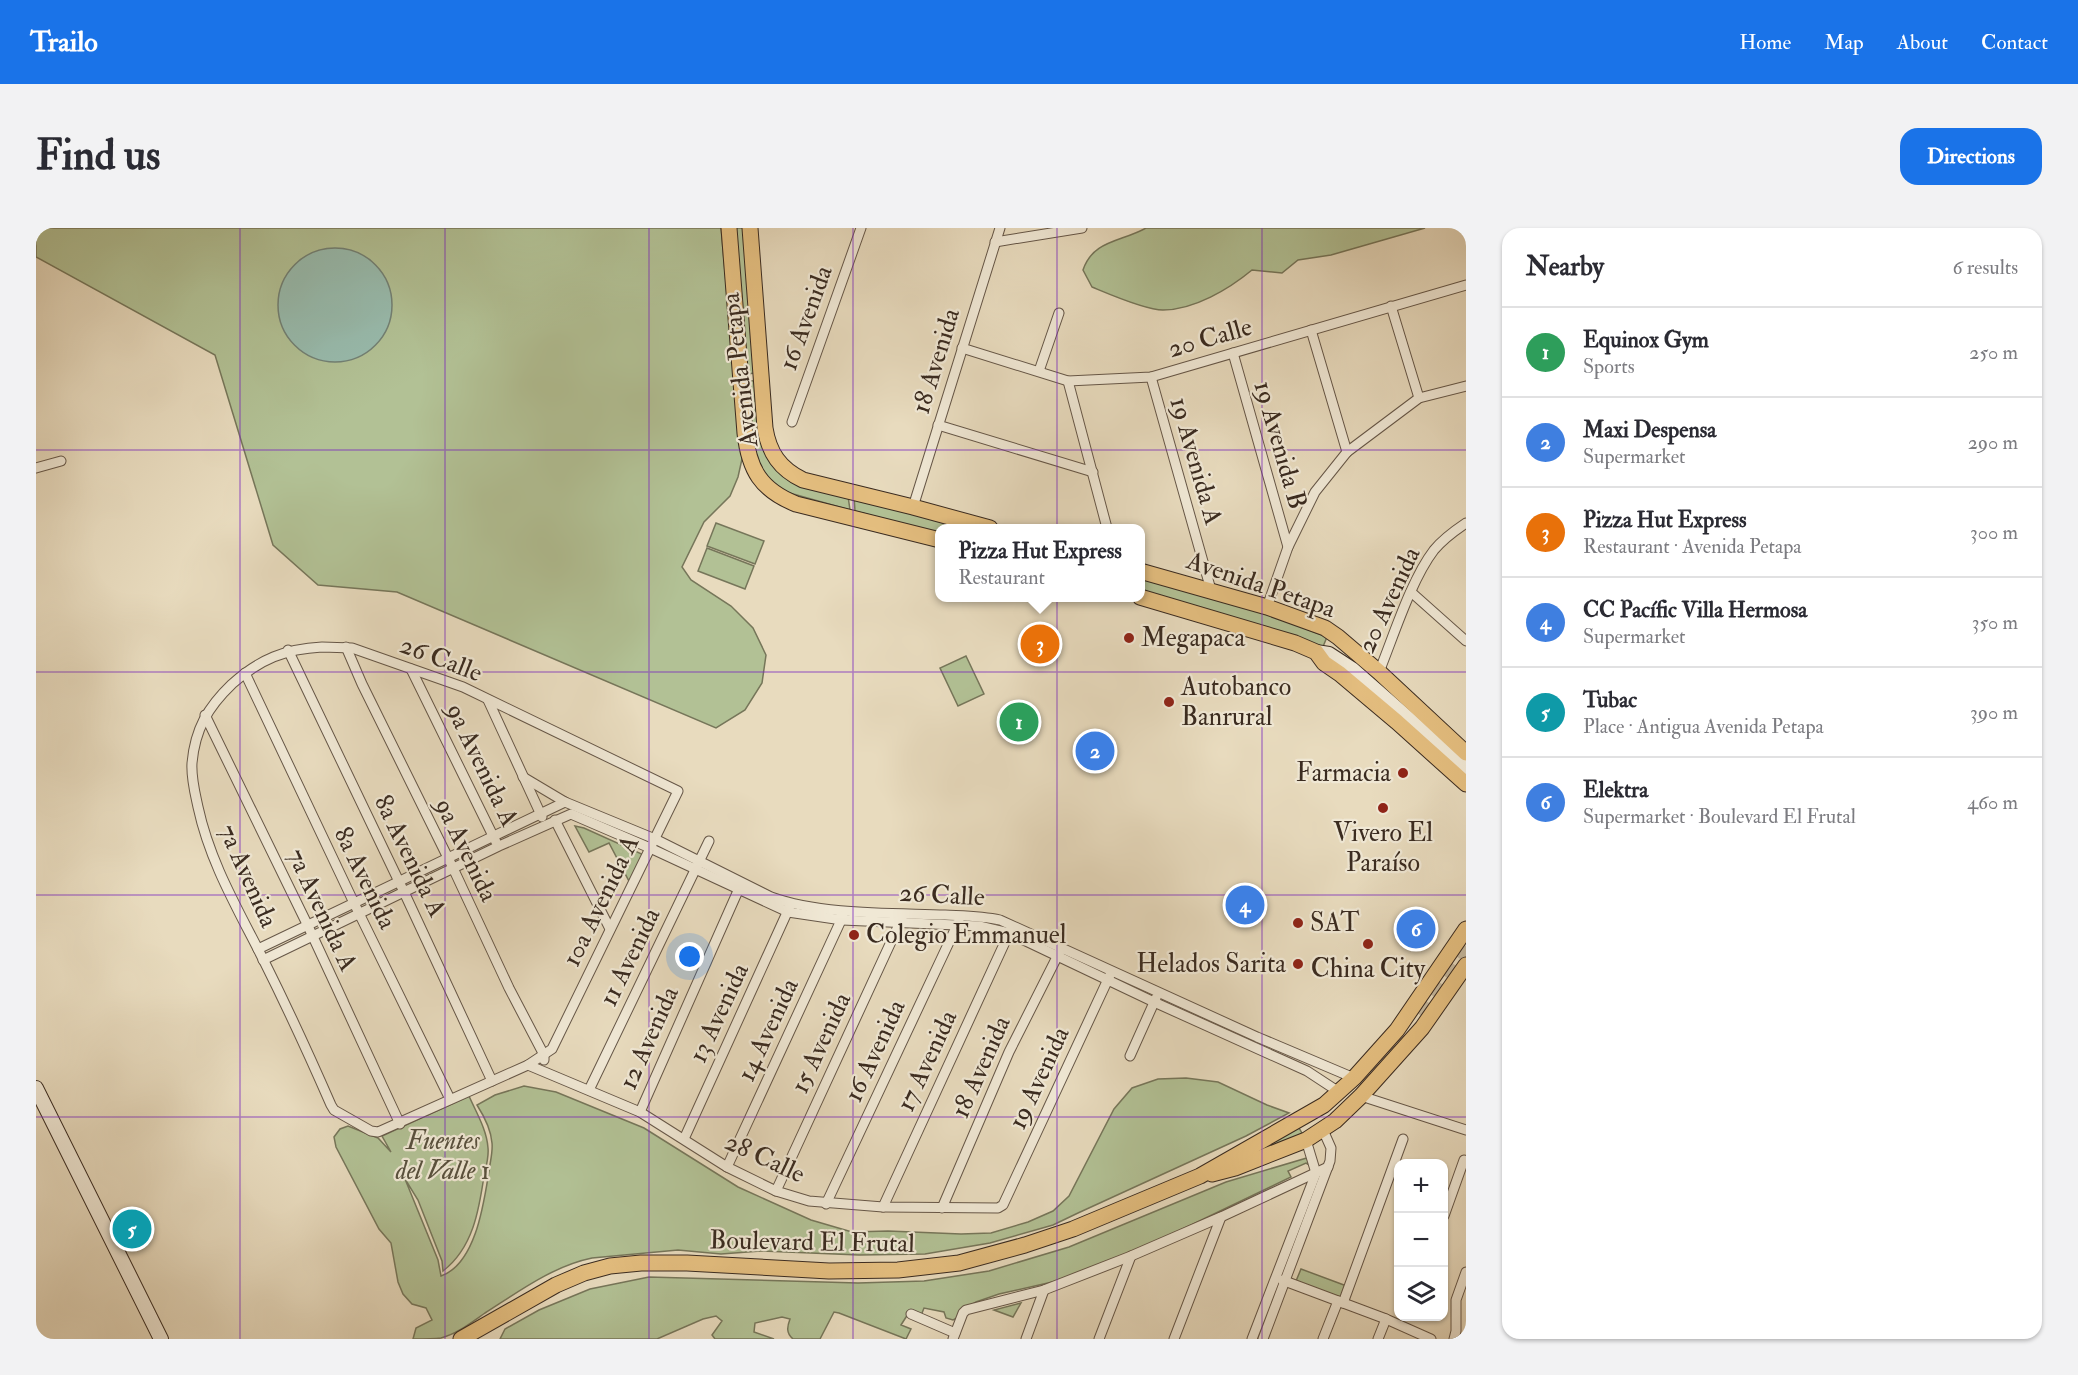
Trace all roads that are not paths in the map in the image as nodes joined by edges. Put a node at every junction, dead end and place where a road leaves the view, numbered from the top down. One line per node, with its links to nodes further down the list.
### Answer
1 (729, 228): 16 (main road, Avenida Petapa)
2 (750, 228): 14 (main road, Avenida Petapa)
3 (861, 228): 20 (street, 16 Avenida)
4 (1000, 228): 6 (street, 18 Avenida)
5 (1083, 228): 6 (street)
6 (995, 242): 11 (street, 18 Avenida)
7 (1466, 285): 8 (street, 20 Calle)
8 (1392, 306): 10 (street, 20 Calle); 19 (street)
9 (1059, 313): 13 (street)
10 (1311, 330): 12 (street, 20 Calle); 22 (street)
11 (962, 348): 13 (street, 20 Calle); 21 (street, 18 Avenida)
12 (1233, 353): 15 (street, 20 Calle); 31 (street, 19 Avenida B)
13 (1039, 371): 17 (street, 20 Calle)
14 (762, 376): 16 (main road); 26 (main road, Avenida Petapa)
15 (1151, 377): 17 (street, 20 Calle); 33 (street, 19 Avenida A)
16 (741, 378): 30 (main road, Avenida Petapa)
17 (1068, 381): 25 (street)
18 (1466, 386): 19 (street)
19 (1419, 398): 22 (street)
20 (792, 422)
21 (938, 425): 25 (street); 26 (street, 18 Avenida)
22 (1347, 452): 31 (street)
23 (61, 461): 24 (street)
24 (36, 468)
25 (1093, 472): 29 (street)
26 (913, 507): 28 (main road, Avenida Petapa)
27 (1466, 523): 34 (street, 20 Avenida)
28 (975, 524)
29 (1106, 524)
30 (935, 539)
31 (1288, 548): 36 (street)
32 (1145, 572): 33 (main road, Avenida Petapa)
33 (1211, 590): 36 (main road, Avenida Petapa)
34 (1412, 592): 37 (street); 42 (street, 20 Avenida)
35 (1145, 598): 40 (main road, Avenida Petapa)
36 (1267, 607): 42 (main road, Avenida Petapa)
37 (1466, 641)
38 (346, 647): 39 (street, 26 Calle); 41 (street, 26 Calle); 59 (street, 9a Avenida)
39 (288, 650): 43 (street, 26 Calle); 62 (street, 8a Avenida A)
40 (1316, 652): 47 (main road); 49 (main road, Avenida Petapa)
41 (411, 669): 44 (street, 26 Calle); 55 (street, 9a Avenida A)
42 (1378, 672): 46 (main road, Avenida Petapa)
43 (245, 673): 45 (street, 26 Calle); 65 (street, 8a Avenida)
44 (488, 699): 48 (street); 50 (street, 26 Calle)
45 (205, 715): 72 (street, 7a Avenida A); 78 (street, 7a Avenida)
46 (1466, 753)
47 (1466, 770)
48 (523, 777): 51 (street, 26 Calle); 52 (street)
49 (1466, 784)
50 (668, 785): 57 (street, 10a Avenida A)
51 (565, 802): 52 (street); 57 (street, 26 Calle)
52 (540, 813): 54 (street); 55 (street)
53 (555, 820): 54 (street); 57 (street, 26 Calle); 73 (street)
54 (545, 825): 58 (street)
55 (494, 837): 58 (street, 9a Avenida A); 59 (street)
56 (709, 841): 60 (street, 11 Avenida)
57 (653, 844): 60 (street, 26 Calle); 73 (street, 10a Avenida A)
58 (499, 846): 61 (street)
59 (448, 858): 61 (street, 9a Avenida); 62 (street)
60 (697, 865): 63 (street, 26 Calle); 94 (street, 11 Avenida)
61 (453, 868): 64 (street); 87 (street, 9a Avenida)
62 (399, 882): 64 (street, 8a Avenida A); 65 (street)
63 (740, 886): 66 (street, 26 Calle); 99 (street, 12 Avenida)
64 (404, 892): 67 (street); 92 (street, 8a Avenida A)
65 (354, 903): 67 (street, 8a Avenida); 72 (street)
66 (790, 908): 68 (street, 26 Calle); 103 (street, 13 Avenida)
67 (359, 914): 76 (street); 97 (street, 8a Avenida)
68 (844, 915): 70 (street, 26 Calle); 107 (street, 14 Avenida)
69 (961, 916): 70 (street, 26 Calle); 71 (street, 16 Avenida); 74 (street, 26 Calle)
70 (902, 918): 71 (street, 26 Calle); 111 (street, 15 Avenida)
71 (957, 925): 74 (street, 26 Calle); 112 (street, 16 Avenida)
72 (308, 926): 76 (street, 7a Avenida A); 78 (street)
73 (609, 929): 87 (street, 10a Avenida A)
74 (1011, 929): 77 (street, 26 Calle); 79 (street, 26 Calle); 114 (street, 17 Avenida)
75 (1466, 929): 86 (main road, Boulevard El Frutal)
76 (313, 937): 80 (street); 100 (street, 7a Avenida A)
77 (1062, 946): 79 (street, 18 Avenida); 82 (street, 26 Calle)
78 (258, 949): 80 (street, 7a Avenida)
79 (1058, 957): 82 (street, 26 Calle); 115 (street, 18 Avenida)
80 (263, 960): 100 (street, 7a Avenida)
81 (1466, 965): 96 (main road, Boulevard El Frutal)
82 (1110, 974): 83 (street, 26 Calle); 84 (street, 26 Calle); 113 (street, 19 Avenida)
83 (1158, 992): 84 (street); 91 (street, 26 Calle)
84 (1154, 1002): 88 (street); 95 (street, 26 Calle)
85 (1420, 1015): 86 (main road)
86 (1383, 1046): 91 (main road, Boulevard El Frutal)
87 (544, 1055): 89 (street); 90 (street, 9a Avenida)
88 (1130, 1056)
89 (528, 1065): 90 (street, 28 Calle); 92 (street)
90 (544, 1071): 94 (street, 28 Calle)
91 (1354, 1078): 95 (main road, Boulevard El Frutal)
92 (492, 1081): 97 (street)
93 (36, 1088): 129 (main road)
94 (589, 1090): 99 (street, 28 Calle)
95 (1339, 1092): 98 (main road, Boulevard El Frutal)
96 (1361, 1096): 101 (main road, Boulevard El Frutal); 102 (street)
97 (450, 1099): 100 (street)
98 (1324, 1105): 105 (main road); 110 (main road, Boulevard El Frutal)
99 (640, 1112): 103 (street, 28 Calle)
100 (400, 1124)
101 (1323, 1130): 105 (main road, Boulevard El Frutal); 108 (street)
102 (1466, 1130)
103 (684, 1138): 107 (street, 28 Calle)
104 (1402, 1139): 122 (street)
105 (1306, 1140): 109 (street); 110 (main road, Boulevard El Frutal)
106 (1464, 1161): 116 (street)
107 (727, 1167): 111 (street, 28 Calle)
108 (1328, 1167): 109 (street); 120 (street)
109 (1316, 1173): 117 (street); 120 (street)
110 (1200, 1176): 128 (main road, Boulevard El Frutal)
111 (776, 1191): 112 (street, 28 Calle)
112 (826, 1204): 114 (street, 28 Calle)
113 (1003, 1205): 115 (street, 28 Calle)
114 (883, 1207): 115 (street, 28 Calle)
115 (942, 1208)
116 (1444, 1213)
117 (1221, 1217): 118 (street); 132 (street)
118 (1131, 1256): 121 (street); 131 (street)
119 (1466, 1272): 138 (street)
120 (1281, 1280): 122 (street); 133 (street); 134 (street)
121 (1044, 1290): 127 (street); 130 (street)
122 (1341, 1302): 124 (street); 135 (street)
123 (912, 1314): 127 (street)
124 (1386, 1319): 126 (street); 136 (street)
125 (1405, 1321): 126 (street)
126 (1403, 1327): 137 (street)
127 (954, 1336)
128 (465, 1338)
129 (161, 1339)
130 (1026, 1339)
131 (1100, 1339)
132 (1174, 1339)
133 (1252, 1339)
134 (1263, 1339)
135 (1323, 1339)
136 (1378, 1339)
137 (1431, 1339)
138 (1454, 1339)

